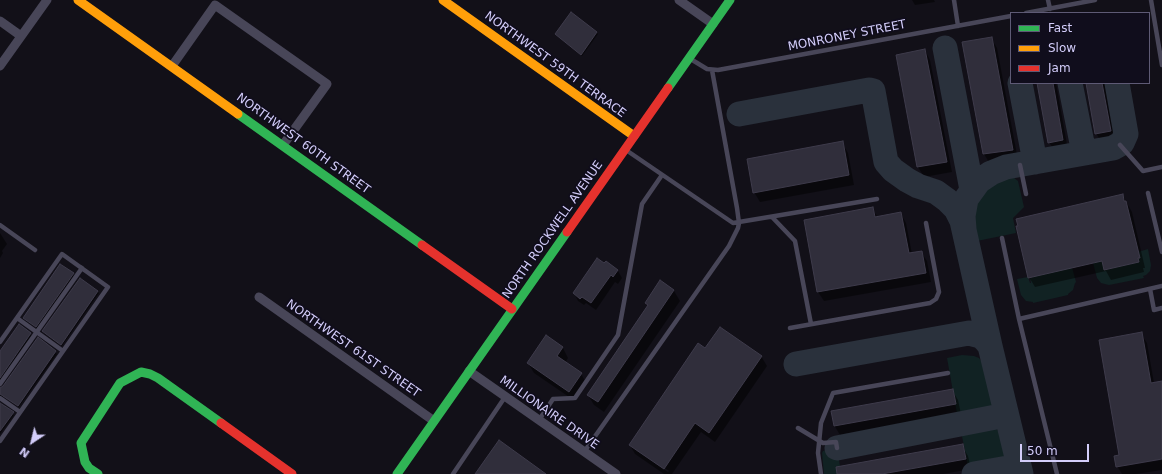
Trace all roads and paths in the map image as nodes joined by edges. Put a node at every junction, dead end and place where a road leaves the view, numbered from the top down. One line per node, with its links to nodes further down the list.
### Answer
1 (47, 0): 16 (street)
2 (78, 0): 21 (street, NORTHWEST 60TH STREET)
3 (443, 0): 23 (street, NORTHWEST 59TH TERRACE)
4 (679, 0): 14 (street)
5 (730, 0): 14 (street, NORTH ROCKWELL AVENUE)
6 (954, 0): 15 (lane)
7 (1048, 0): 10 (lane)
8 (1095, 0): 10 (lane)
9 (1151, 0): 17 (lane)
10 (1050, 8): 11 (lane)
11 (1031, 12)
12 (1010, 16): 15 (lane, MONRONEY STREET)
13 (0, 21): 16 (street)
14 (713, 24): 18 (street, NORTH ROCKWELL AVENUE)
15 (958, 26): 22 (lane, MONRONEY STREET)
16 (21, 36): 20 (street)
17 (1161, 55): 19 (lane)
18 (689, 58): 22 (lane); 23 (street, NORTH ROCKWELL AVENUE)
19 (1162, 65)
20 (0, 66)
21 (172, 66): 24 (street, NORTHWEST 60TH STREET); 24 (street)
22 (712, 70): 34 (lane)
23 (634, 136): 26 (street, NORTH ROCKWELL AVENUE)
24 (283, 145): 45 (street, NORTHWEST 60TH STREET)
25 (1120, 145): 28 (lane)
26 (624, 150): 29 (lane); 45 (street, NORTH ROCKWELL AVENUE)
27 (1020, 165): 31 (lane)
28 (1162, 167)
29 (662, 175): 34 (lane); 59 (lane)
30 (1148, 193): 39 (lane)
31 (1026, 194)
32 (876, 199): 33 (lane)
33 (772, 217): 34 (lane); 48 (lane)
34 (738, 223): 65 (lane)
35 (926, 223): 48 (lane)
36 (0, 225): 38 (lane)
37 (1002, 238): 47 (lane)
38 (35, 250)
39 (1162, 252)
40 (82, 268): 46 (lane); 50 (lane); 52 (lane)
41 (1162, 286): 42 (lane)
42 (1150, 289): 44 (lane); 47 (lane)
43 (259, 297): 60 (street, NORTHWEST 61ST STREET)
44 (1162, 308)
45 (512, 309): 53 (street, NORTH ROCKWELL AVENUE)
46 (17, 318): 50 (lane); 51 (lane)
47 (1020, 319): 72 (lane)
48 (811, 324): 49 (lane)
49 (790, 328)
50 (37, 332): 52 (lane); 55 (lane)
51 (0, 342)
52 (63, 351): 58 (lane)
53 (468, 371): 56 (street, MILLIONAIRE DRIVE); 60 (street, NORTH ROCKWELL AVENUE)
54 (948, 373): 63 (lane)
55 (0, 384)
56 (505, 397): 59 (street, MILLIONAIRE DRIVE); 69 (lane)
57 (0, 398): 58 (lane)
58 (20, 412): 62 (lane)
59 (539, 420): 65 (street, MILLIONAIRE DRIVE)
60 (434, 421): 68 (street, NORTH ROCKWELL AVENUE)
61 (798, 428): 63 (lane)
62 (0, 440)
63 (819, 441): 64 (lane); 71 (lane)
64 (837, 448)
65 (584, 452): 70 (street, MILLIONAIRE DRIVE)
66 (98, 474): 67 (street)
67 (292, 474)
68 (397, 474)
69 (453, 474)
70 (616, 474)
71 (821, 474)
72 (1057, 474)

